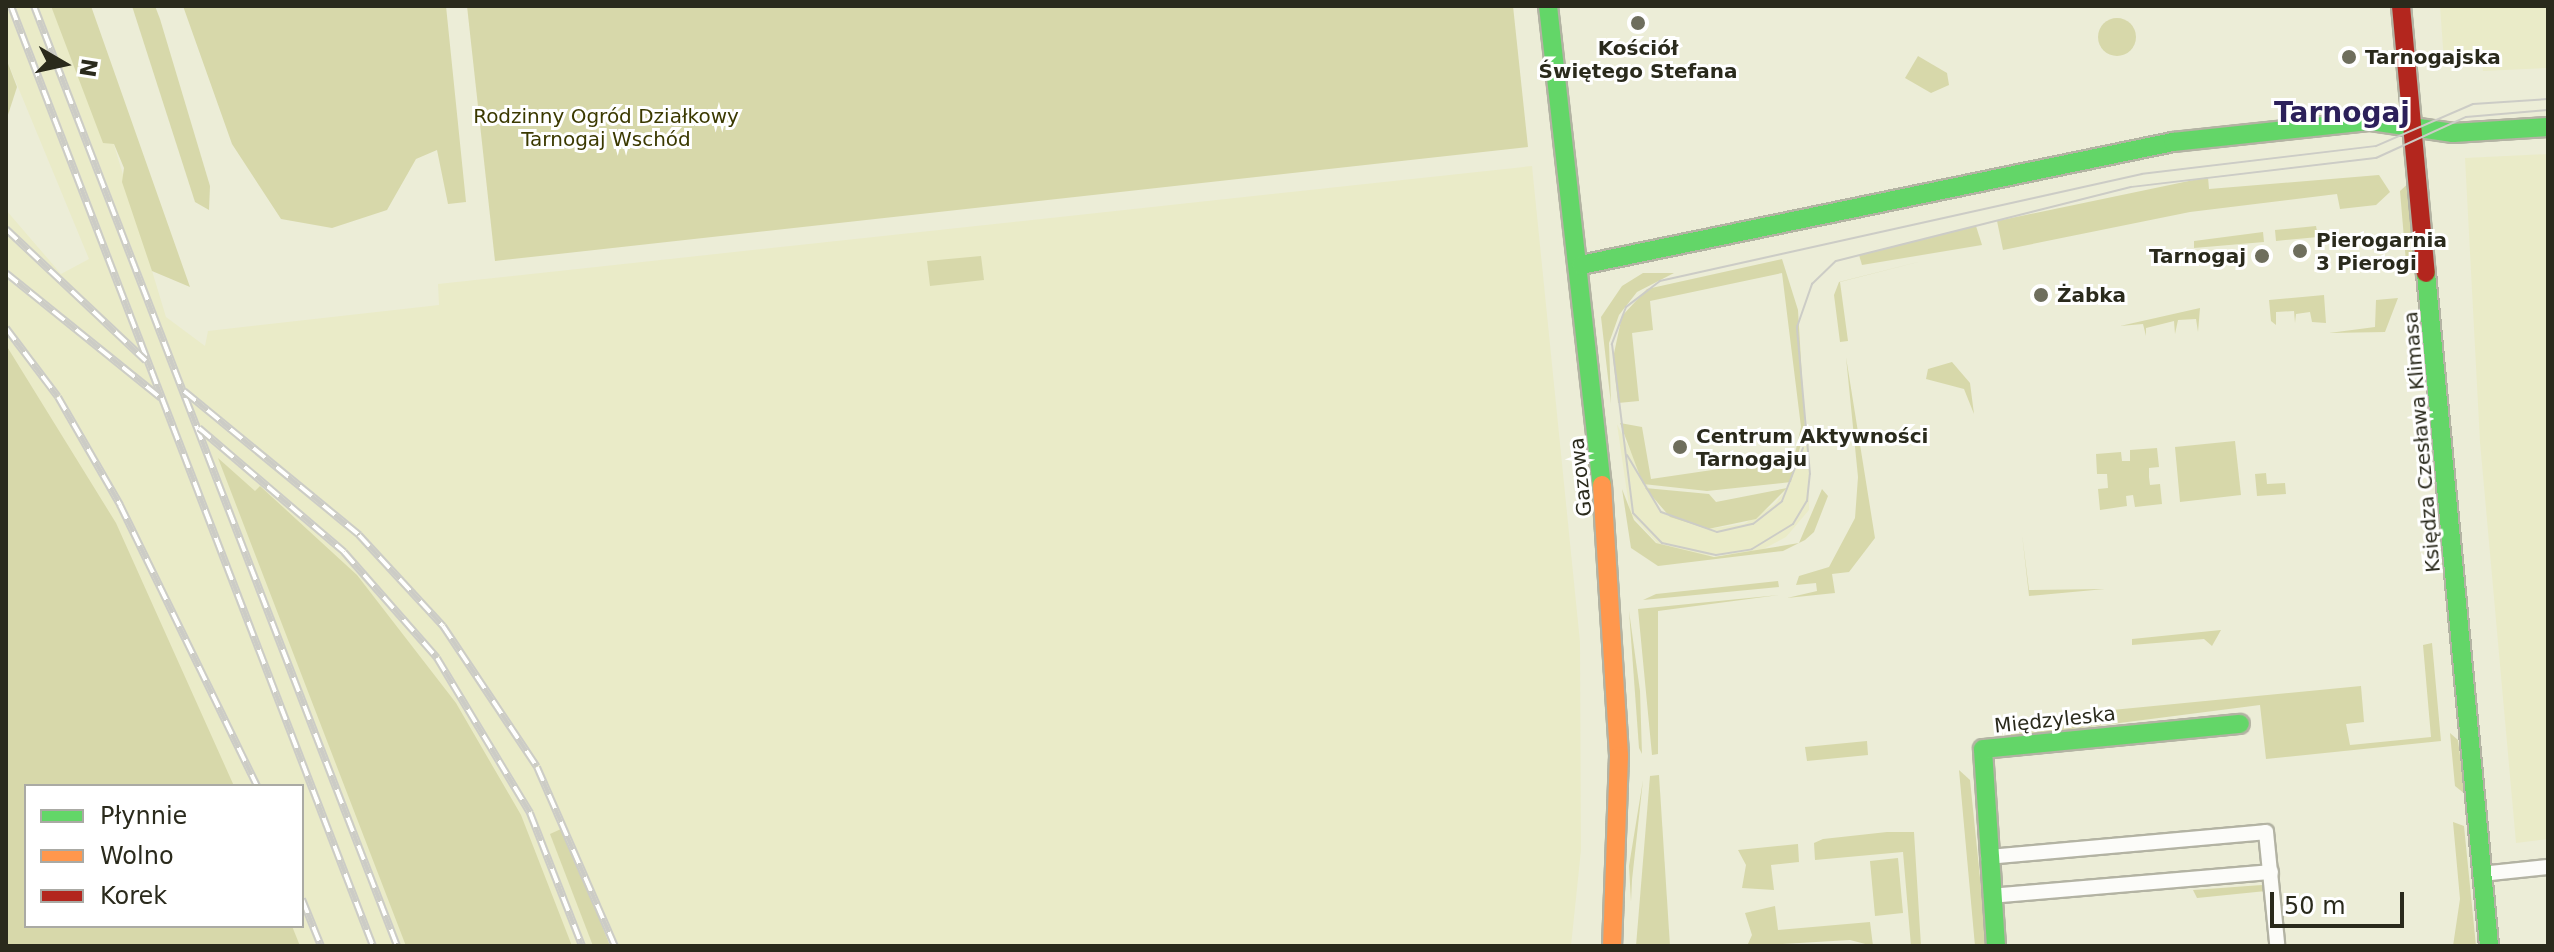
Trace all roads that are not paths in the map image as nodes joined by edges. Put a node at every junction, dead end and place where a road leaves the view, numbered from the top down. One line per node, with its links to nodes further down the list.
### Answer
1 (1548, 6): 5 (street, Gazowa)
2 (2401, 6): 4 (street, Księdza Czesława Klimasa)
3 (2548, 127): 4 (street)
4 (2414, 128): 5 (street); 10 (street, Księdza Czesława Klimasa)
5 (1581, 265): 13 (street, Gazowa)
6 (2240, 724): 7 (street, Międzyleska)
7 (1988, 857): 9 (street); 11 (street, Międzyleska)
8 (2548, 867): 10 (street)
9 (2271, 872): 11 (street); 12 (street)
10 (2481, 874): 15 (street)
11 (1991, 896): 14 (street, Międzyleska)
12 (2277, 943)
13 (1612, 946)
14 (1996, 946)
15 (2489, 946)

